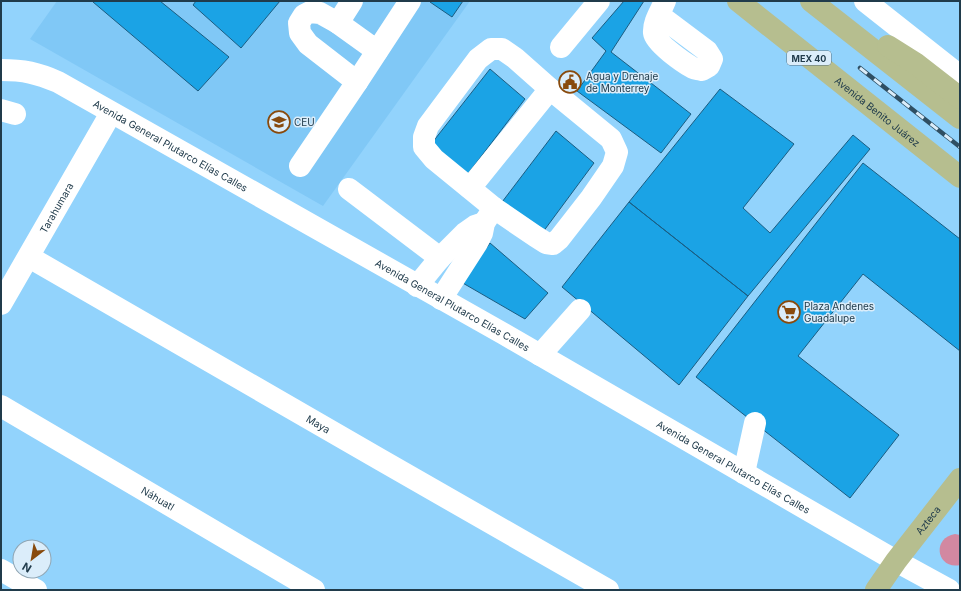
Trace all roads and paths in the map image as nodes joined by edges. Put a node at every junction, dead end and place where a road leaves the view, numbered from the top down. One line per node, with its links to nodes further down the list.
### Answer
1 (352, 1): 8 (street)
2 (410, 1): 10 (street)
3 (599, 1): 9 (street)
4 (738, 1): 12 (main road, Avenida Benito Juárez / MEX 40)
5 (811, 1): 7 (main road)
6 (865, 1): 13 (street)
7 (833, 18): 16 (main road); 18 (main road)
8 (338, 23): 10 (street); 14 (street)
9 (561, 47)
10 (377, 51): 14 (street)
11 (1, 70): 17 (street, Avenida General Plutarco Elías Calles)
12 (825, 71): 20 (main road); 21 (main road, Avenida Benito Juárez / MEX 40); 24 (main road)
13 (960, 76)
14 (357, 82): 19 (street)
15 (550, 89): 22 (street); 22 (street); 25 (street)
16 (960, 98)
17 (111, 113): 26 (street, Tarahumara); 28 (street, Avenida General Plutarco Elías Calles)
18 (960, 118)
19 (300, 166)
20 (960, 166)
21 (960, 177)
22 (470, 188): 25 (street)
23 (349, 189): 27 (street)
24 (960, 192)
25 (489, 216): 27 (street); 29 (street)
26 (29, 256): 30 (street, Tarahumara); 43 (street, Maya)
27 (440, 258): 28 (street)
28 (417, 286): 29 (street, Avenida General Plutarco Elías Calles)
29 (441, 299): 32 (street, Avenida General Plutarco Elías Calles)
30 (1, 304)
31 (580, 310): 32 (street)
32 (540, 355): 35 (street, Avenida General Plutarco Elías Calles)
33 (1, 406): 42 (street, Náhuatl)
34 (755, 423): 35 (street)
35 (744, 473): 37 (street, Avenida General Plutarco Elías Calles)
36 (960, 481): 37 (main road, Azteca)
37 (896, 561): 40 (street, Avenida General Plutarco Elías Calles); 44 (main road, Azteca)
38 (1, 570): 41 (street)
39 (960, 580): 40 (street)
40 (944, 587)
41 (36, 590)
42 (314, 590)
43 (608, 590)
44 (876, 590)

